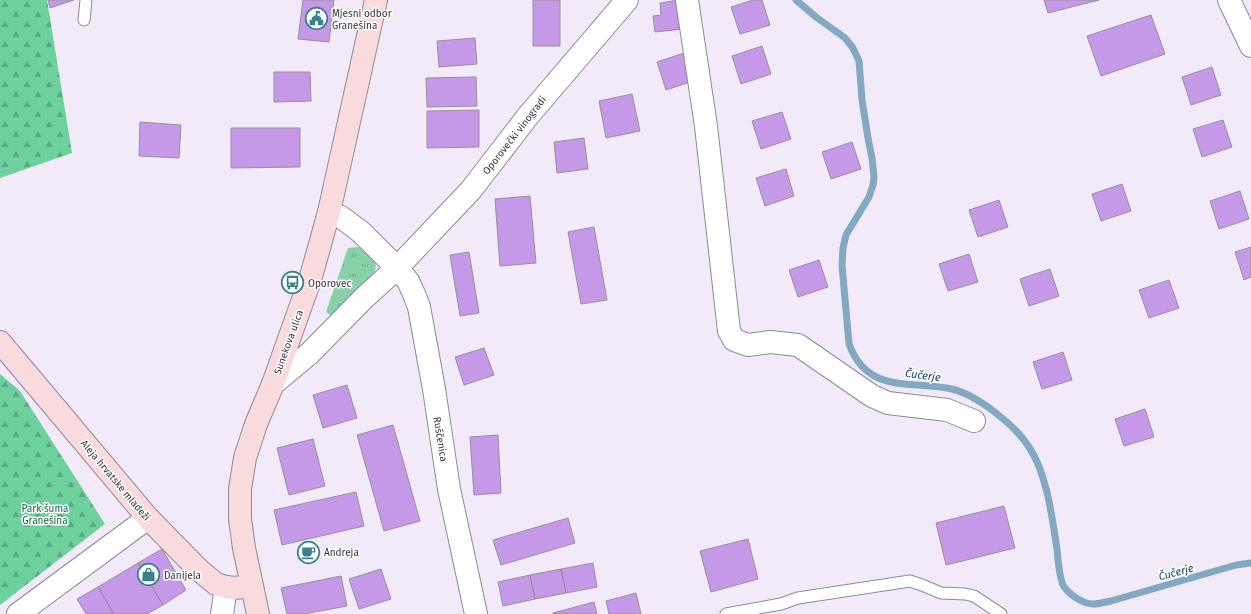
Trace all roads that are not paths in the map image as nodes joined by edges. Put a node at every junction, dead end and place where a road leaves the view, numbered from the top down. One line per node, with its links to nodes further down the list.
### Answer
1 (86, 0): 6 (lane)
2 (376, 0): 8 (street, Sunekova ulica)
3 (627, 0): 9 (street, Oporovečki vinogradi)
4 (687, 0): 12 (street)
5 (1229, 0): 7 (street)
6 (84, 20)
7 (1251, 46)
8 (329, 212): 9 (street); 11 (street, Sunekova ulica)
9 (397, 268): 11 (street, Oporovečki vinogradi); 19 (street, Ruščenica)
10 (0, 342): 13 (street, Aleja hrvatske mladeži)
11 (272, 384): 14 (street, Sunekova ulica)
12 (974, 421)
13 (148, 518): 15 (street, Aleja hrvatske mladeži); 16 (street)
14 (251, 586): 15 (street, Aleja hrvatske mladeži); 18 (street, Sunekova ulica)
15 (226, 587): 17 (street)
16 (18, 614)
17 (222, 614)
18 (258, 614)
19 (476, 614)
20 (726, 614): 21 (lane)
21 (1001, 614)

